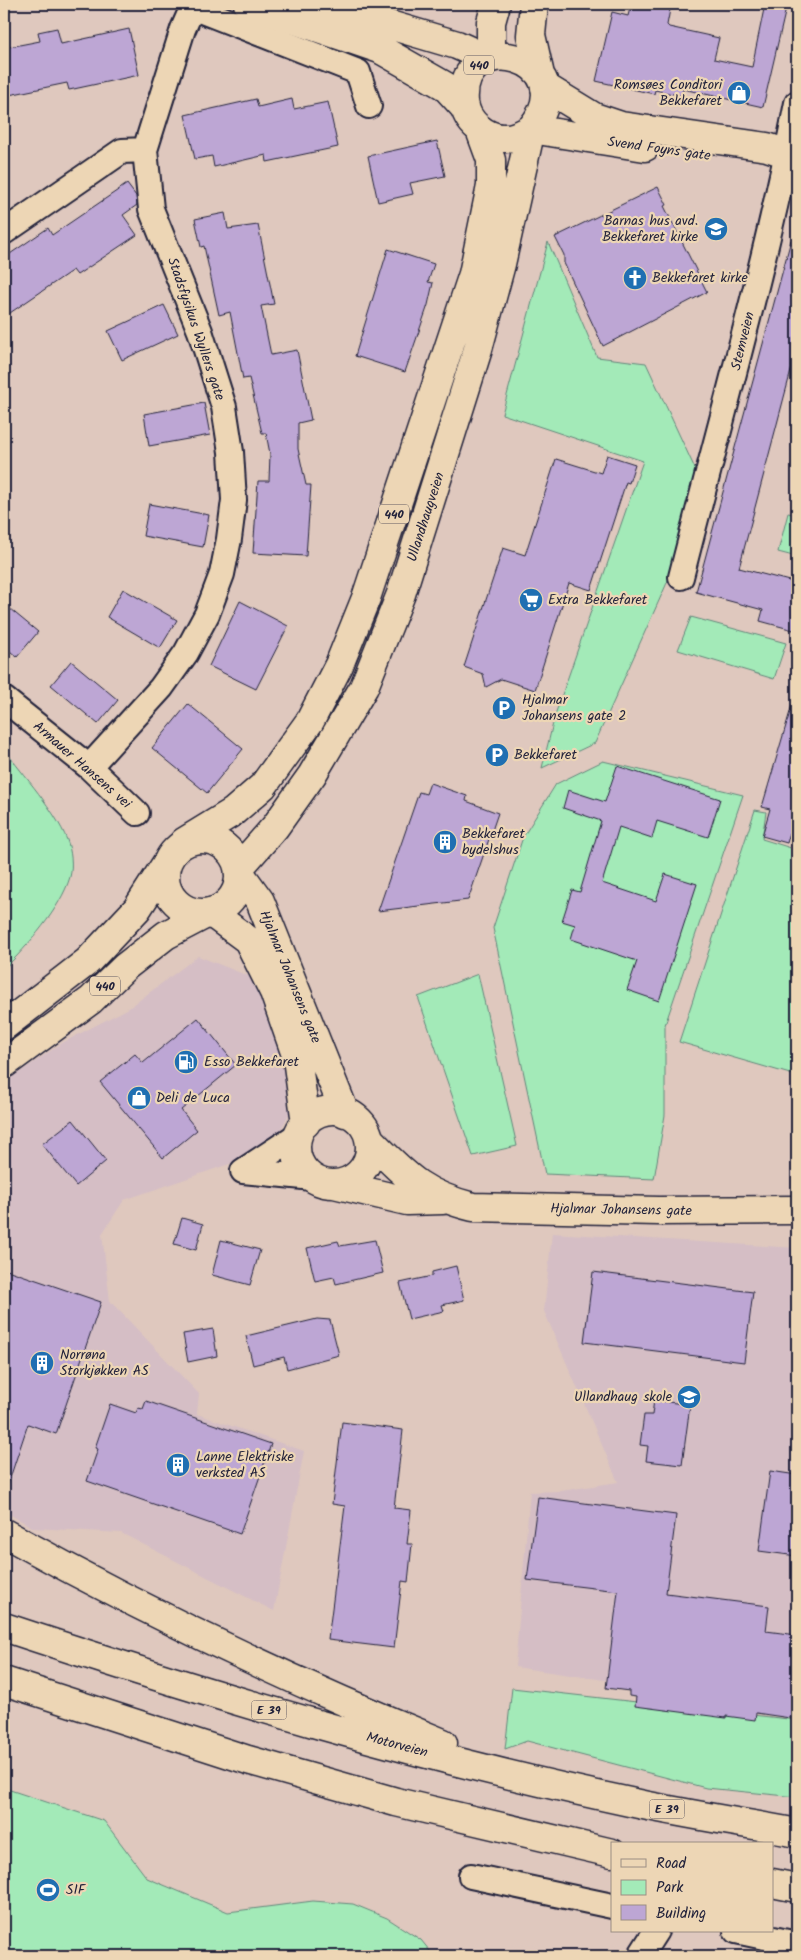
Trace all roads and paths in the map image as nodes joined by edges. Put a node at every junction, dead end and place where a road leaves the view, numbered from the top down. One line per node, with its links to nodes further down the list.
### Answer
1 (248, 4): 10 (main road)
2 (319, 4): 6 (main road)
3 (496, 4): 6 (main road, 440)
4 (534, 4): 7 (main road, 440)
5 (193, 5): 9 (street); 13 (street, Stadsfysikus Wyllers gate)
6 (489, 58): 7 (main road, 440); 10 (main road, 440)
7 (542, 81): 11 (main road, 440); 14 (main road, Svend Foyns gate)
8 (797, 103): 14 (street, Stemveien)
9 (369, 106)
10 (465, 108): 12 (main road, 440)
11 (531, 129): 12 (main road); 14 (main road, Svend Foyns gate); 22 (main road, Ullandhaugveien / 440)
12 (480, 130): 20 (main road, 440)
13 (145, 150): 15 (street); 18 (street, Stadsfysikus Wyllers gate)
14 (792, 156): 16 (street, Stemveien)
15 (4, 232)
16 (681, 576)
17 (4, 700): 18 (street, Armauer Hansens vei)
18 (89, 767): 19 (street, Armauer Hansens vei)
19 (137, 813)
20 (184, 842): 21 (main road, 440); 22 (main road)
21 (166, 864): 23 (main road); 24 (main road, 440)
22 (239, 870): 23 (main road, 440); 26 (main road, Hjalmar Johansens gate)
23 (209, 913): 25 (main road, 440); 27 (main road, Hjalmar Johansens gate)
24 (4, 1026)
25 (4, 1064)
26 (345, 1113): 27 (main road); 28 (main road)
27 (302, 1128): 29 (main road); 29 (street, Hjalmar Johansens gate)
28 (369, 1140): 29 (main road); 30 (main road, Hjalmar Johansens gate)
29 (323, 1181): 30 (main road, Hjalmar Johansens gate)
30 (446, 1200): 31 (main road, Hjalmar Johansens gate)
31 (797, 1210)
32 (4, 1532): 35 (main road, E 39)
33 (4, 1628): 35 (main road, Motorveien / E 39)
34 (4, 1681): 37 (main road)
35 (538, 1781): 36 (main road, Motorveien / E 39)
36 (797, 1833)
37 (611, 1853)
38 (471, 1876): 41 (street)
39 (774, 1884): 40 (main road)
40 (797, 1888)
41 (611, 1906)
42 (655, 1932): 45 (street)
43 (741, 1932): 44 (street)
44 (797, 1944)
45 (640, 1956)

